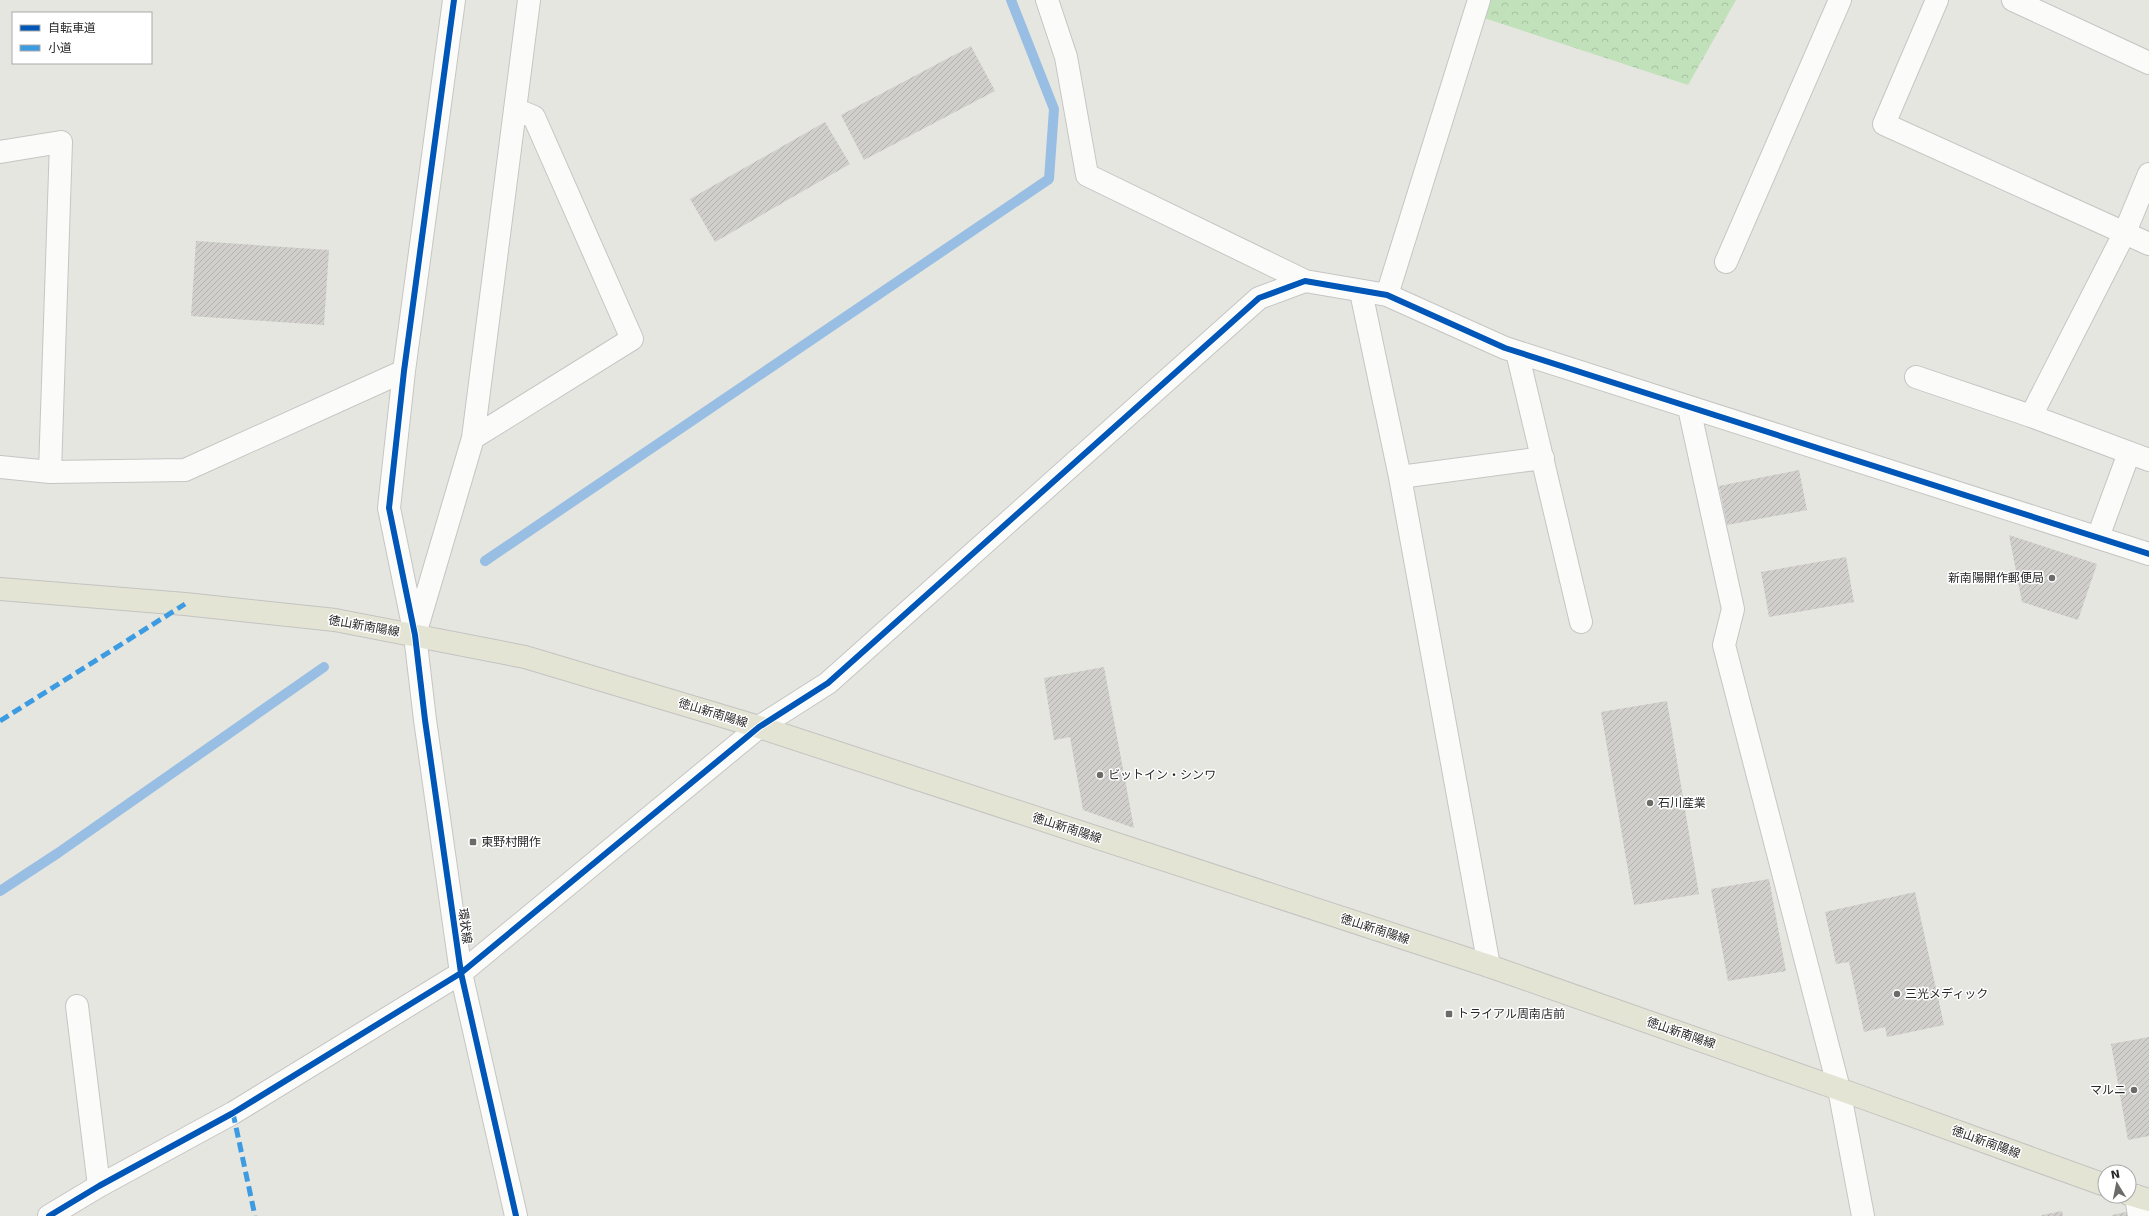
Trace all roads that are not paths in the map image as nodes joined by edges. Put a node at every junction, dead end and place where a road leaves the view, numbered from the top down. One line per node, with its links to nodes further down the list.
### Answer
1 (454, 0): 19 (street, 環状線)
2 (529, 0): 9 (street)
3 (1047, 0): 15 (street)
4 (1479, 0): 17 (street)
5 (1840, 0): 14 (street)
6 (1937, 0): 12 (street)
7 (2013, 0): 8 (street)
8 (2149, 62)
9 (515, 109): 23 (street); 23 (street)
10 (0, 152): 28 (street)
11 (2149, 174): 12 (street)
12 (2125, 232): 13 (street); 22 (street)
13 (2149, 244)
14 (1726, 262)
15 (1305, 281): 16 (street); 35 (street)
16 (1361, 292): 17 (street); 29 (street)
17 (1387, 295): 18 (street)
18 (1518, 352): 21 (street); 25 (street)
19 (404, 371): 28 (street); 34 (street, 環状線)
20 (1916, 377): 22 (street)
21 (1689, 408): 30 (street); 39 (street)
22 (2031, 416): 24 (street)
23 (473, 438): 34 (street)
24 (2129, 453): 26 (street); 30 (street)
25 (1543, 458): 29 (street); 33 (street)
26 (2149, 460)
27 (0, 467): 28 (street)
28 (50, 472)
29 (1400, 477): 36 (street)
30 (2098, 538): 31 (street)
31 (2149, 554)
32 (0, 589): 34 (main road, 徳山新南陽線)
33 (1582, 622)
34 (415, 634): 35 (main road, 徳山新南陽線); 37 (street, 環状線)
35 (759, 727): 36 (main road, 徳山新南陽線); 37 (street)
36 (1489, 966): 39 (main road, 徳山新南陽線)
37 (461, 973): 41 (street); 43 (street, 環状線)
38 (76, 1006): 41 (street)
39 (1839, 1089): 40 (main road, 徳山新南陽線); 44 (street)
40 (2097, 1182)
41 (99, 1186): 42 (street)
42 (49, 1216)
43 (516, 1216)
44 (1864, 1216)

